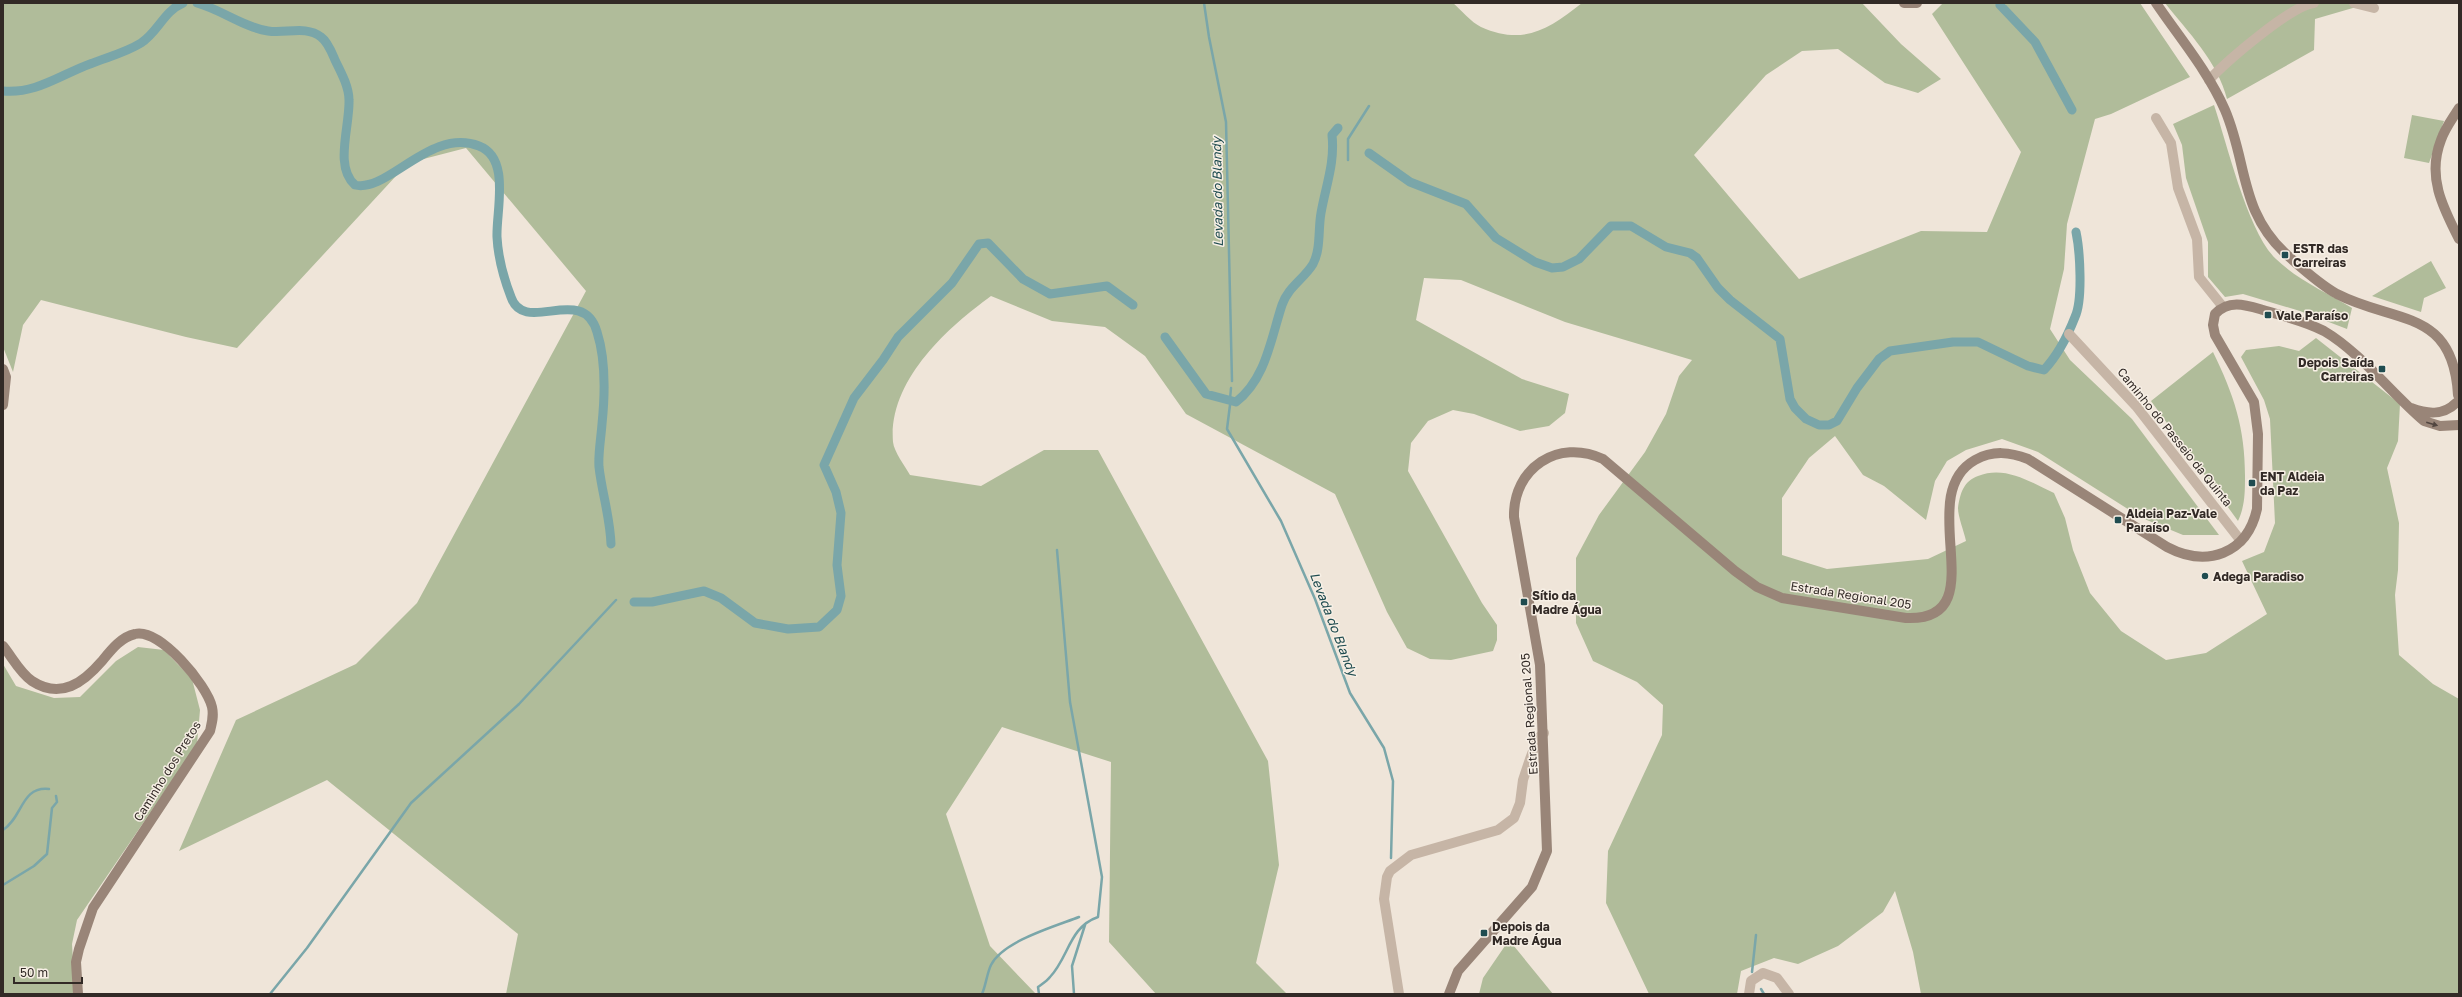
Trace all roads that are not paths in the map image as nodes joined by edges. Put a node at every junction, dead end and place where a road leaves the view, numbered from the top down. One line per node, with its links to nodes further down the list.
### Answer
1 (1904, 3): 2 (main road)
2 (1917, 3)
3 (2156, 3): 7 (main road)
4 (2314, 3): 7 (street)
5 (2354, 3): 6 (street)
6 (2374, 8)
7 (2209, 80): 13 (main road)
8 (2459, 108): 10 (main road)
9 (2156, 118): 11 (street)
10 (2459, 238)
11 (2223, 307): 18 (main road); 20 (main road, Estrada Regional 205)
12 (2070, 334): 20 (street, Caminho do Passeio da Quinta)
13 (2452, 362): 15 (main road); 16 (main road)
14 (3, 369): 17 (main road)
15 (2459, 370)
16 (2458, 401): 18 (main road)
17 (3, 405)
18 (2411, 408): 19 (main road, one-way to 19)
19 (2459, 425)
20 (2241, 541): 22 (main road, Estrada Regional 205)
21 (3, 646): 23 (main road, Caminho dos Pretos)
22 (1544, 733): 24 (street); 25 (main road, Estrada Regional 205)
23 (78, 994)
24 (1399, 994)
25 (1449, 994)
26 (1749, 994): 27 (street)
27 (1789, 994)

